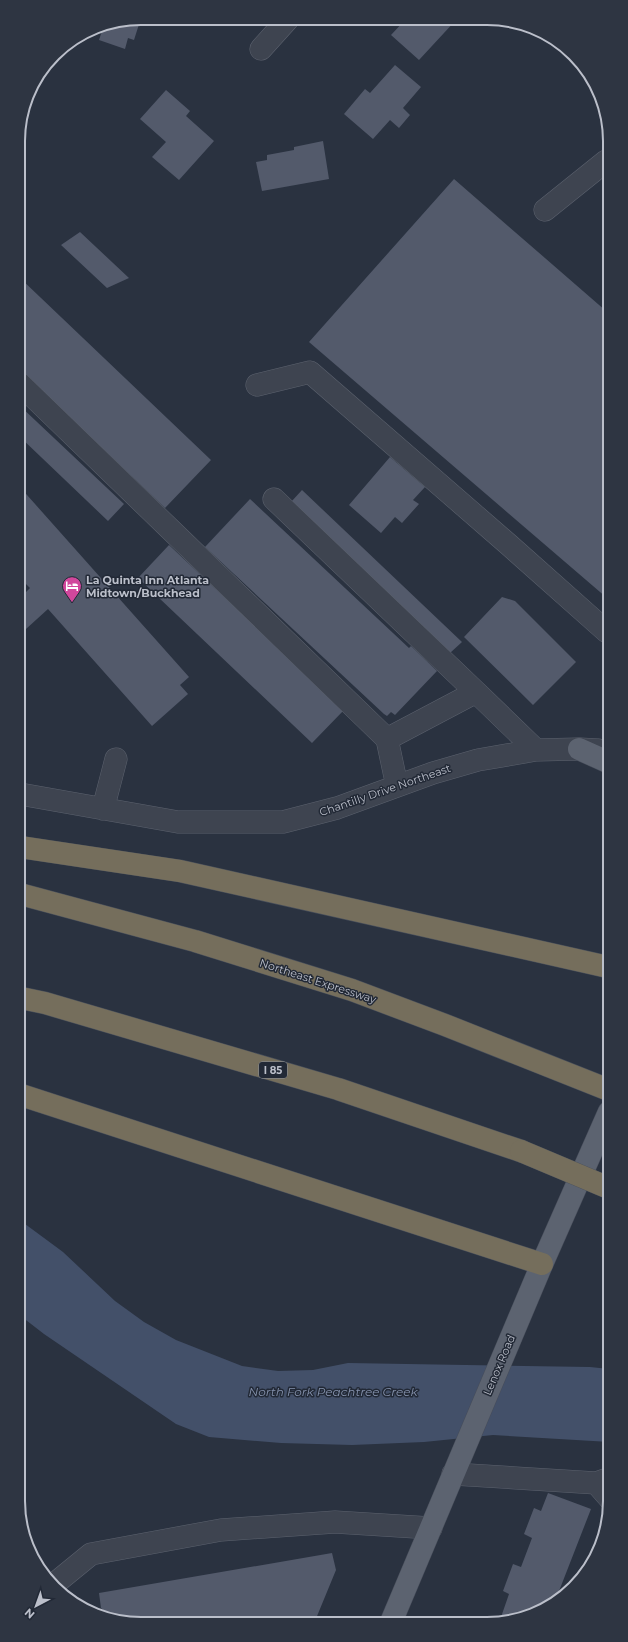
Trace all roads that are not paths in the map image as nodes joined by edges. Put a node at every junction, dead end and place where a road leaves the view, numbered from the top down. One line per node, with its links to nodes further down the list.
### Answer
1 (283, 25): 2 (street)
2 (261, 49)
3 (603, 163): 4 (street)
4 (546, 210)
5 (257, 385): 8 (street)
6 (25, 389): 10 (street)
7 (274, 499): 9 (street)
8 (603, 628)
9 (476, 692): 10 (street); 12 (street)
10 (387, 739): 16 (street)
11 (579, 749): 12 (street, Chantilly Drive Northeast); 13 (street, Chantilly Drive Northeast); 15 (main road)
12 (536, 750): 16 (street, Chantilly Drive Northeast)
13 (603, 750)
14 (116, 760): 18 (street)
15 (603, 760)
16 (397, 786): 18 (street, Chantilly Drive Northeast)
17 (25, 795): 18 (street, Chantilly Drive Northeast)
18 (103, 809)
19 (25, 848): 21 (highway)
20 (25, 895): 23 (highway, Northeast Expressway)
21 (603, 966)
22 (25, 999): 26 (highway, I 85, bridge)
23 (603, 1088)
24 (25, 1096): 27 (highway)
25 (603, 1126): 27 (main road, Lenox Road)
26 (603, 1185)
27 (538, 1273): 28 (main road, Lenox Road)
28 (453, 1474): 29 (street); 30 (main road, Lenox Road)
29 (603, 1487)
30 (431, 1528): 31 (street); 32 (main road, Lenox Road)
31 (57, 1581)
32 (393, 1617)

